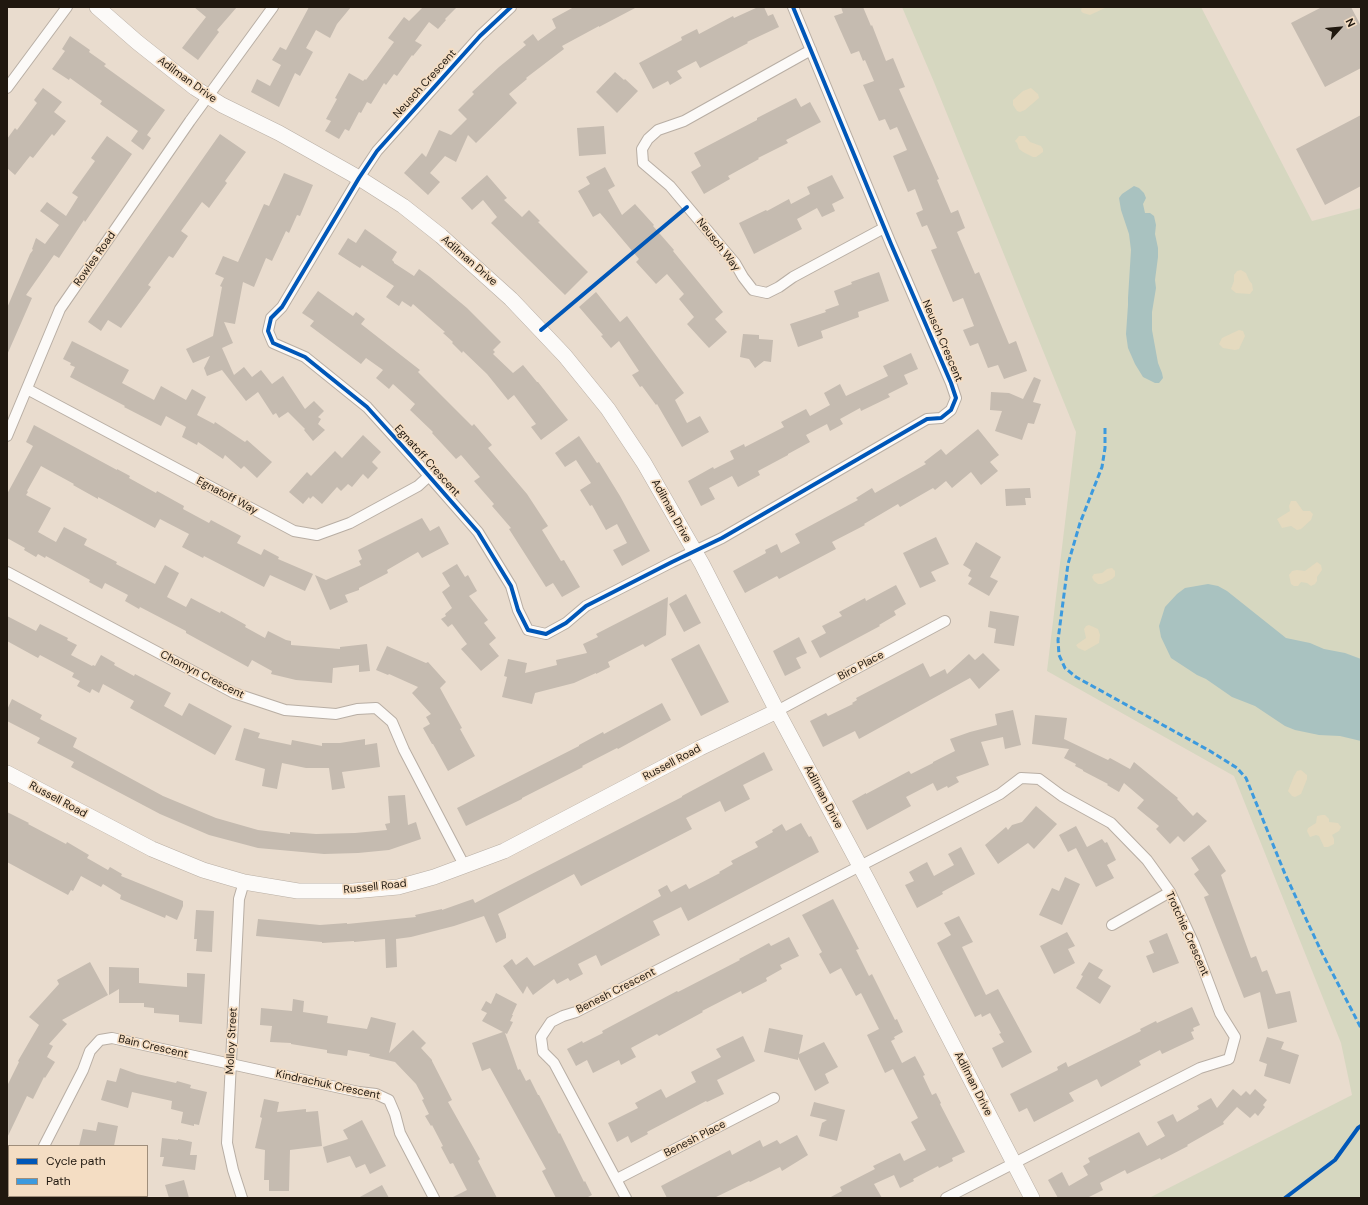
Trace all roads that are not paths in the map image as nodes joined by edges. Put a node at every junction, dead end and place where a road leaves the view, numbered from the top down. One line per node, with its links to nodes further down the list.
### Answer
1 (68, 7): 7 (street)
2 (97, 7): 8 (street, Adilman Drive)
3 (273, 7): 8 (street, Rowles Road)
4 (511, 7): 9 (street, Neusch Crescent)
5 (793, 7): 6 (street, Neusch Crescent)
6 (811, 50): 10 (street, Neusch Crescent); 10 (street, Neusch Way)
7 (7, 88)
8 (209, 97): 9 (street, Adilman Drive); 11 (street, Rowles Road)
9 (359, 178): 13 (street, Egnatoff Crescent); 14 (street, Adilman Drive)
10 (884, 228): 14 (street, Neusch Crescent)
11 (27, 389): 12 (street, Rowles Road); 13 (street, Egnatoff Way)
12 (7, 436)
13 (429, 476): 14 (street, Egnatoff Crescent)
14 (694, 551): 17 (street, Adilman Drive)
15 (7, 572): 19 (street, Chomyn Crescent)
16 (945, 622): 17 (street, Biro Place)
17 (777, 711): 19 (street, Russell Road); 20 (street, Adilman Drive)
18 (7, 773): 21 (street, Russell Road)
19 (464, 865): 21 (street, Russell Road)
20 (859, 866): 22 (street, Trotchie Crescent); 27 (street, Adilman Drive); 28 (street, Benesh Crescent)
21 (244, 882): 24 (street, Molloy Street)
22 (1170, 892): 23 (street); 27 (street, Trotchie Crescent)
23 (1112, 925)
24 (231, 1064): 26 (street, Bain Crescent); 29 (street, Molloy Street); 30 (street, Kindrachuk Crescent)
25 (774, 1098): 28 (street, Benesh Place)
26 (45, 1145)
27 (1014, 1163): 32 (street); 33 (street, Adilman Drive)
28 (617, 1179): 31 (street, Benesh Crescent)
29 (242, 1198)
30 (434, 1198)
31 (626, 1198)
32 (946, 1198)
33 (1032, 1198)

